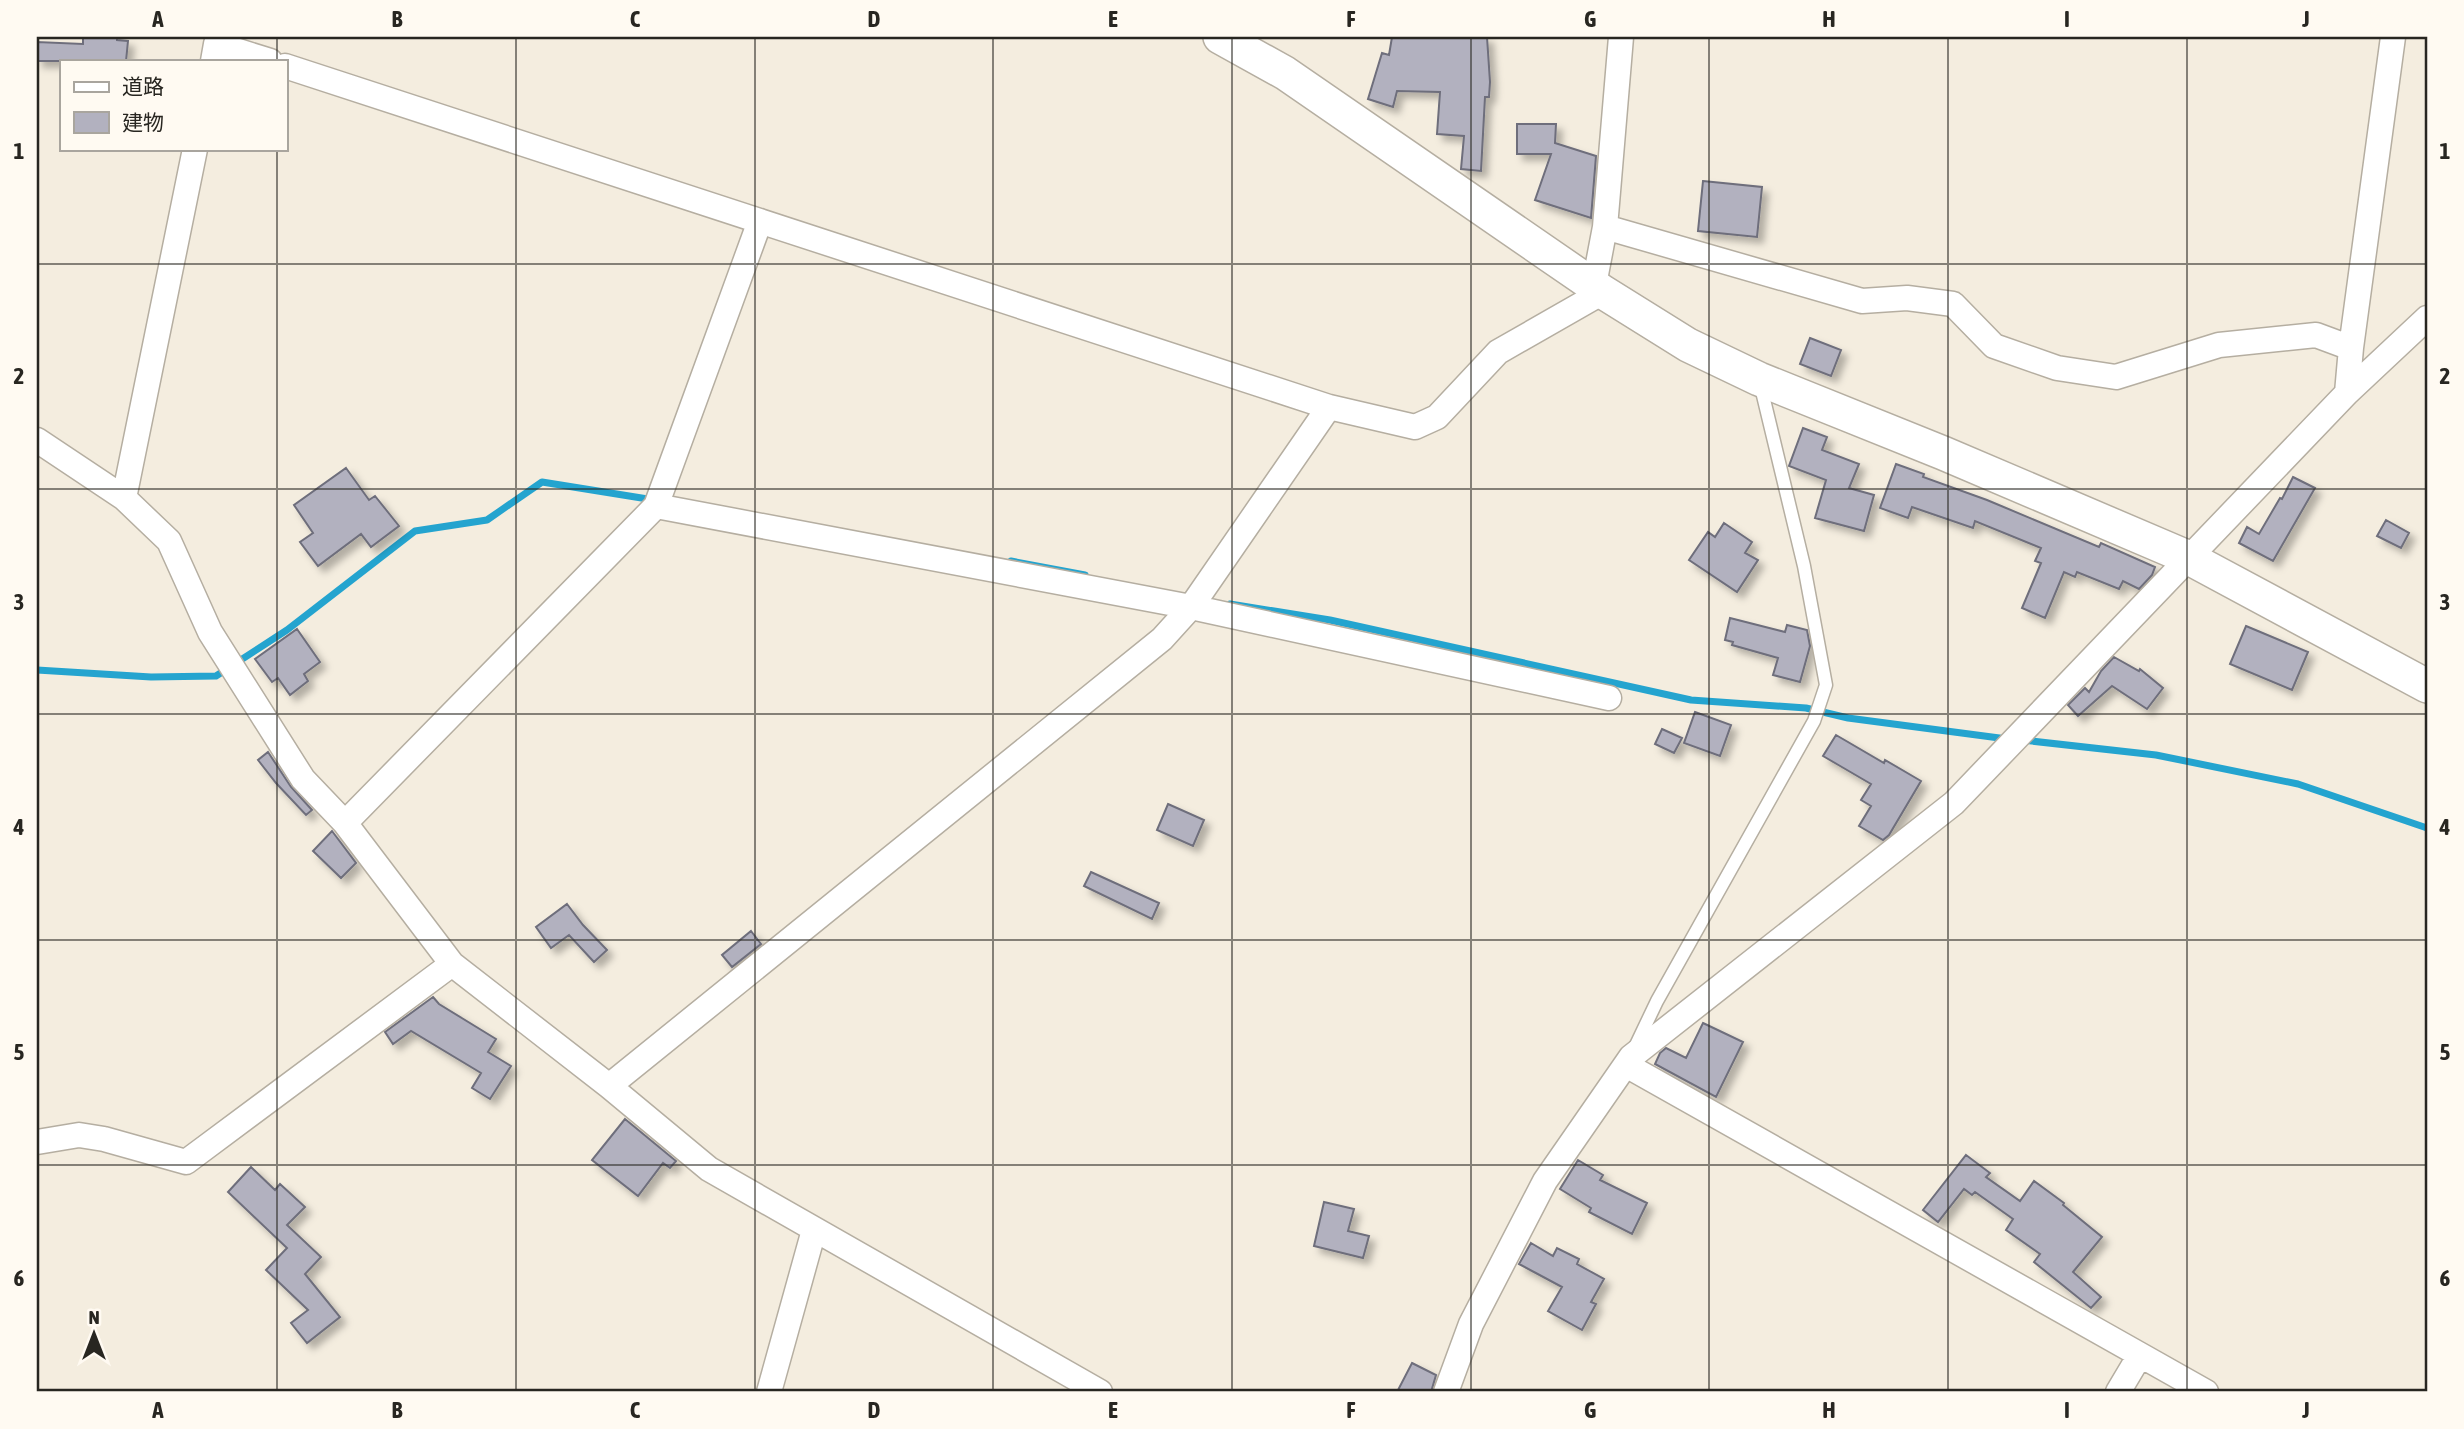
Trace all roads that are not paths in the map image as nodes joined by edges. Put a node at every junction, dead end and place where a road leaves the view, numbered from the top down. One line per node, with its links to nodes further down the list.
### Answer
1 (1220, 37): 10 (street)
2 (1621, 37): 9 (street)
3 (2393, 37): 12 (street)
4 (213, 60): 5 (street)
5 (267, 60)
6 (287, 67): 8 (street)
7 (195, 150): 17 (street)
8 (760, 221): 15 (street); 18 (street)
9 (1605, 227): 10 (street); 12 (street)
10 (1599, 288): 13 (street); 15 (street)
11 (2427, 318): 14 (street)
12 (2351, 348): 14 (street)
13 (1759, 379): 19 (street); 25 (lane)
14 (2347, 393): 19 (street)
15 (1329, 407): 20 (street)
16 (37, 440): 17 (street)
17 (124, 498): 23 (street)
18 (656, 506): 20 (street); 23 (street)
19 (2187, 557): 21 (street); 25 (street)
20 (1191, 607): 22 (street); 26 (street)
21 (2427, 686)
22 (1609, 698)
23 (345, 823): 24 (street)
24 (452, 964): 26 (street); 27 (street)
25 (1629, 1061): 29 (street); 32 (street)
26 (608, 1086): 28 (street)
27 (37, 1142)
28 (814, 1230): 30 (street); 31 (street)
29 (2140, 1355): 33 (street); 34 (street)
30 (769, 1392)
31 (1100, 1392)
32 (1446, 1392)
33 (2118, 1392)
34 (2206, 1392)

